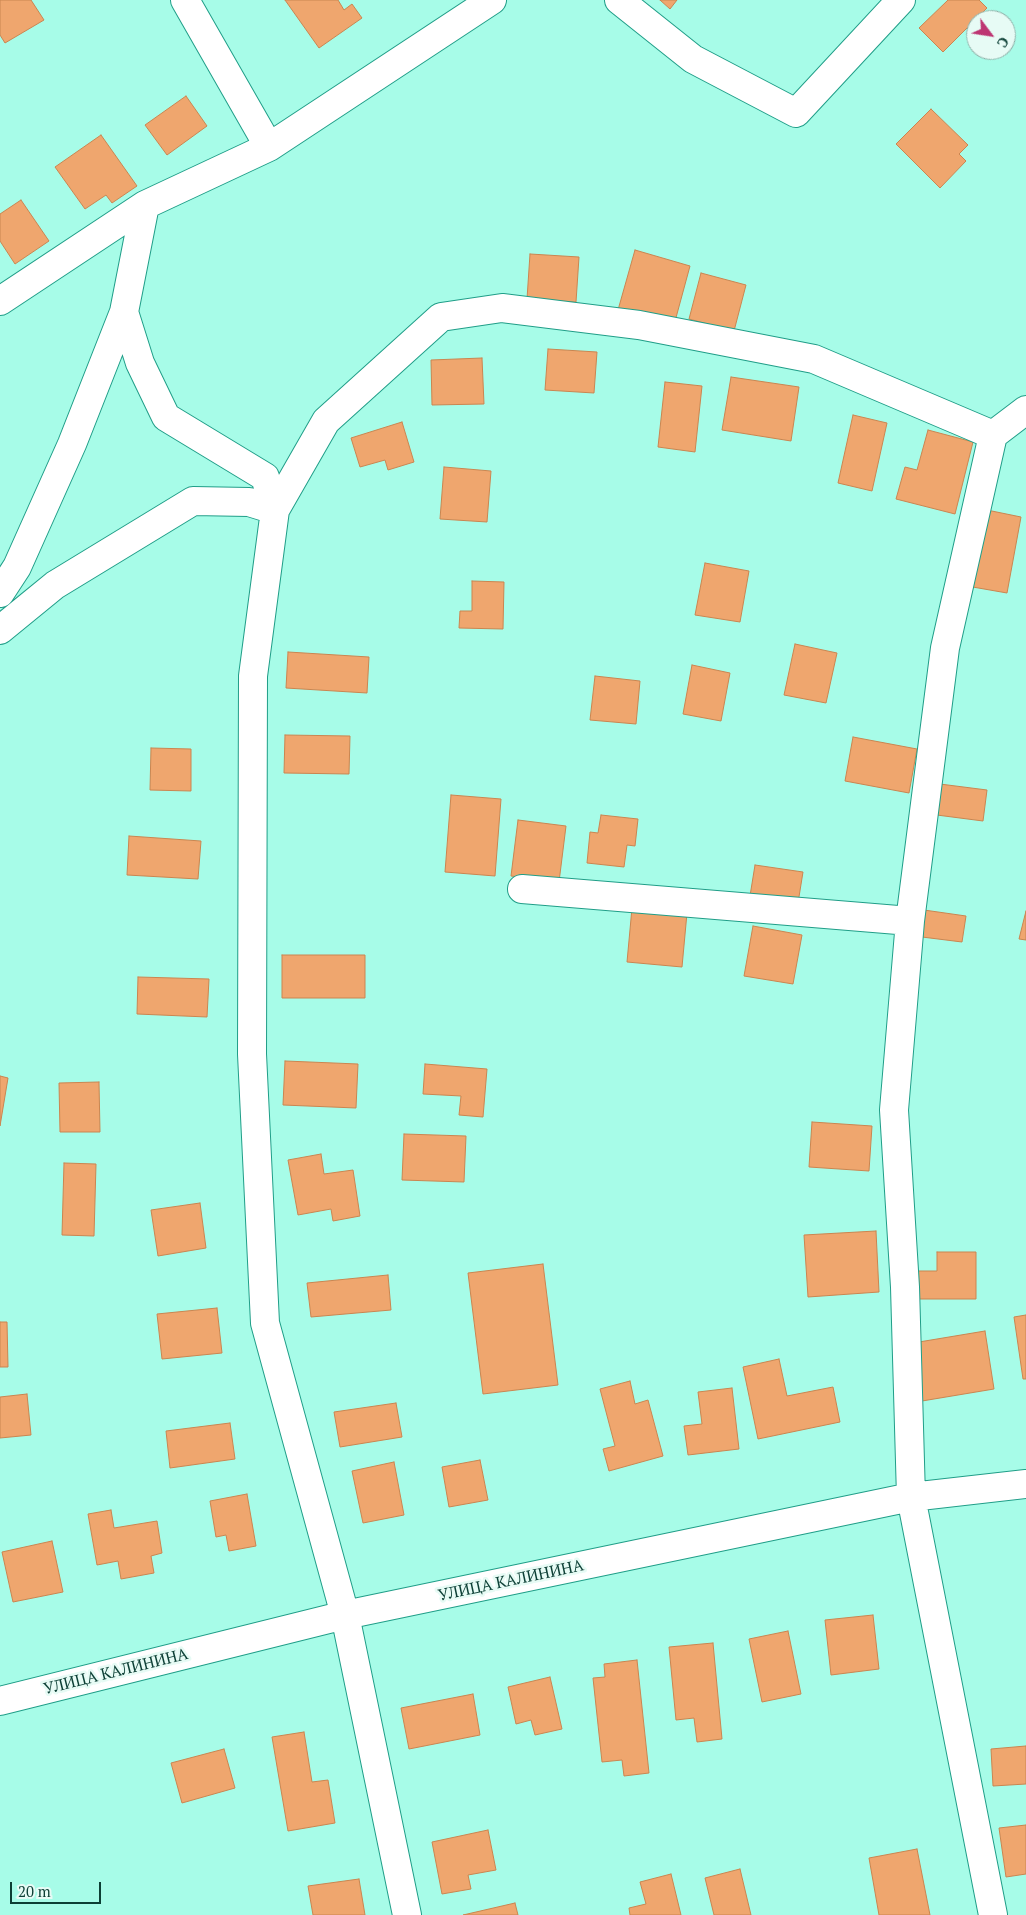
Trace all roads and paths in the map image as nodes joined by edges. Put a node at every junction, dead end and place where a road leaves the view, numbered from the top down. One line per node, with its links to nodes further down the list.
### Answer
1 (185, 0): 5 (street)
2 (492, 0): 5 (street)
3 (619, 0): 4 (street)
4 (901, 0)
5 (269, 146): 6 (street)
6 (145, 204): 7 (street); 8 (street)
7 (0, 300)
8 (124, 312): 11 (street); 12 (street)
9 (1026, 410): 10 (street)
10 (994, 435): 11 (street); 15 (street)
11 (275, 510): 13 (street); 18 (street)
12 (0, 593)
13 (0, 630)
14 (522, 889): 15 (street)
15 (910, 921): 17 (street)
16 (1026, 1484): 17 (street, УЛИЦА КАЛИНИНА)
17 (911, 1497): 18 (street, УЛИЦА КАЛИНИНА); 21 (street)
18 (345, 1615): 19 (street, УЛИЦА КАЛИНИНА); 20 (street)
19 (0, 1701)
20 (407, 1915)
21 (993, 1915)

